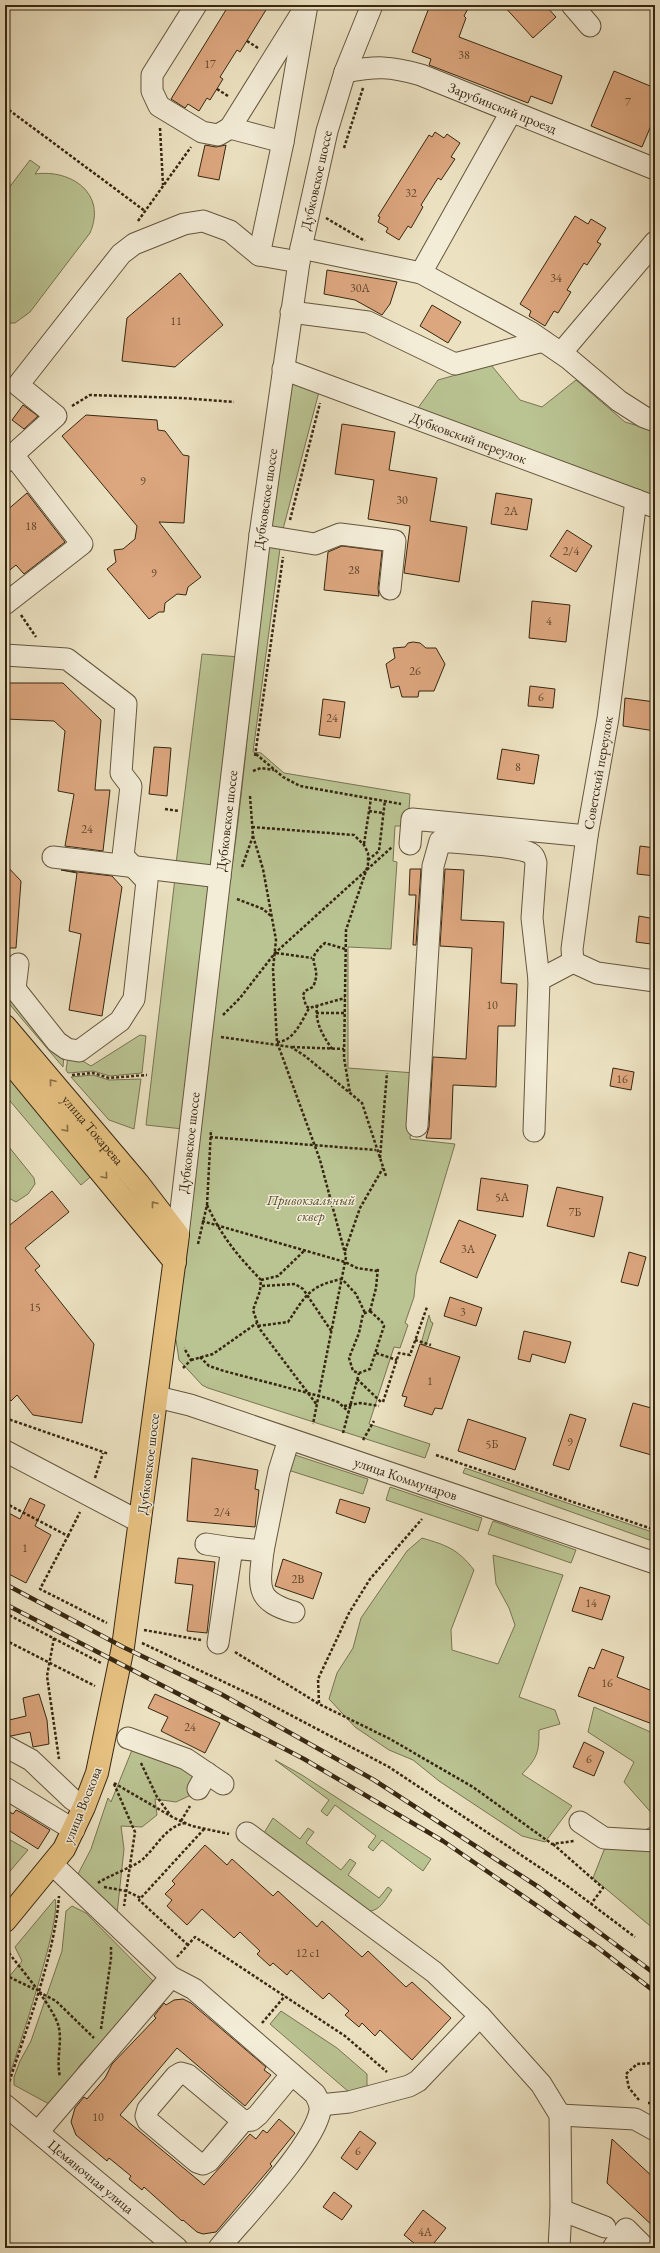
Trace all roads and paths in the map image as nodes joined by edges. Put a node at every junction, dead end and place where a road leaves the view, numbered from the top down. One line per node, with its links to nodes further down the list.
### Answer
1 (196, 5): 7 (street)
2 (372, 5): 6 (street, Дубковское шоссе)
3 (572, 5): 4 (street)
4 (590, 26)
5 (369, 68): 6 (street, Зарубинский проезд); 9 (street, Зарубинский проезд); 13 (path)
6 (345, 72): 20 (street, Дубковское шоссе)
7 (159, 106): 11 (street); 15 (path)
8 (5, 107): 16 (path)
9 (510, 112): 14 (street, Зарубинский проезд); 21 (street)
10 (230, 128): 11 (street); 12 (street); 12 (street)
11 (202, 132): 15 (path)
12 (283, 142): 19 (street)
13 (344, 150)
14 (655, 169)
15 (163, 186): 16 (path)
16 (145, 211): 18 (path)
17 (655, 242): 24 (street)
18 (134, 244): 19 (street); 30 (street)
19 (258, 255): 20 (street)
20 (300, 255): 21 (street); 22 (street, Дубковское шоссе)
21 (421, 273): 23 (street)
22 (291, 312): 23 (street); 25 (street, Дубковское шоссе)
23 (543, 342): 24 (street)
24 (561, 353): 29 (street)
25 (283, 369): 26 (street, Дубковский переулок); 32 (street, Дубковское шоссе)
26 (325, 385): 31 (street, Дубковский переулок); 33 (path)
27 (90, 395): 28 (path)
28 (234, 402)
29 (655, 421)
30 (9, 458): 35 (street)
31 (646, 504): 54 (street, Советский переулок)
32 (260, 534): 33 (street); 62 (street, Дубковское шоссе)
33 (286, 538): 34 (street); 38 (path)
34 (390, 589)
35 (10, 600): 37 (path)
36 (5, 655): 37 (street)
37 (50, 658): 59 (street)
38 (256, 754): 39 (path); 41 (path)
39 (254, 760)
40 (254, 765): 42 (path)
41 (274, 770): 42 (path); 45 (path)
42 (253, 771): 43 (path)
43 (252, 777)
44 (250, 791): 52 (path)
45 (371, 798): 46 (path); 49 (path)
46 (385, 800): 50 (path); 51 (path)
47 (165, 809): 48 (path)
48 (179, 811)
49 (369, 811): 50 (path); 56 (path)
50 (383, 813): 58 (path)
51 (412, 819): 54 (street); 55 (street)
52 (252, 827): 53 (path); 56 (path)
53 (253, 836): 60 (path); 64 (path)
54 (587, 836): 68 (street, Советский переулок)
55 (410, 844): 61 (path)
56 (364, 845): 58 (path)
57 (53, 857): 59 (street)
58 (368, 860): 61 (path)
59 (135, 867): 62 (street); 69 (street)
60 (241, 870)
61 (364, 873): 65 (path); 66 (path)
62 (220, 877): 93 (street, Дубковское шоссе)
63 (231, 897): 64 (path)
64 (272, 916): 66 (path)
65 (345, 949): 67 (path); 72 (path)
66 (275, 953): 67 (path); 77 (path); 80 (path)
67 (313, 958): 74 (path)
68 (573, 962): 70 (street); 71 (street)
69 (18, 964)
70 (539, 980): 90 (street); 92 (street)
71 (655, 981)
72 (345, 998): 73 (path); 76 (path)
73 (317, 1005): 74 (path); 75 (path)
74 (309, 1008): 80 (path)
75 (316, 1013): 76 (path); 83 (path)
76 (345, 1014): 84 (path)
77 (221, 1017)
78 (5, 1026): 104 (main road, улица Токарева, one-way to 78)
79 (218, 1037): 81 (path)
80 (277, 1042): 81 (path)
81 (278, 1046): 82 (path); 95 (path)
82 (291, 1047): 83 (path); 89 (path)
83 (333, 1049): 84 (path)
84 (344, 1050): 89 (path)
85 (5, 1056): 108 (main road, улица Токарева, one-way to 108)
86 (387, 1073): 97 (path)
87 (68, 1075): 88 (path)
88 (147, 1076)
89 (350, 1093): 96 (path)
90 (417, 1126)
91 (211, 1129): 94 (path)
92 (534, 1131)
93 (190, 1136): 94 (path); 104 (street, Дубковское шоссе)
94 (211, 1137): 95 (path); 100 (path)
95 (314, 1145): 96 (path); 107 (path)
96 (376, 1150): 97 (path)
97 (380, 1160): 98 (path)
98 (383, 1168): 99 (path); 107 (path)
99 (386, 1176)
100 (207, 1205): 102 (path); 103 (path)
101 (197, 1220): 102 (path)
102 (202, 1222): 103 (path); 106 (path)
103 (217, 1225): 105 (path); 113 (path)
104 (178, 1235): 108 (main road, Дубковское шоссе)
105 (304, 1250): 109 (path); 113 (path)
106 (197, 1252)
107 (345, 1252): 109 (path)
108 (174, 1262): 133 (main road, Дубковское шоссе)
109 (345, 1262): 111 (path); 112 (path)
110 (378, 1267): 111 (path)
111 (377, 1271): 117 (path)
112 (342, 1279): 115 (path); 118 (path); 120 (path)
113 (261, 1280): 114 (path)
114 (262, 1286): 115 (path); 119 (path)
115 (307, 1295): 119 (path); 120 (path)
116 (427, 1307): 121 (path)
117 (370, 1311): 118 (path); 124 (path)
118 (365, 1313): 129 (path)
119 (258, 1324): 125 (path); 131 (path)
120 (332, 1332): 132 (path)
121 (415, 1340): 123 (path); 127 (path)
122 (184, 1344): 126 (path)
123 (431, 1345)
124 (376, 1353): 127 (path); 129 (path)
125 (200, 1357): 126 (path); 131 (path)
126 (191, 1360): 128 (path)
127 (397, 1360): 130 (path)
128 (183, 1368)
129 (359, 1374): 130 (path)
130 (357, 1379): 134 (path)
131 (308, 1393): 132 (path); 135 (path)
132 (320, 1396): 135 (path); 136 (path)
133 (156, 1397): 143 (street, улица Коммунаров); 150 (main road, Дубковское шоссе)
134 (350, 1404): 136 (path); 137 (path); 138 (path)
135 (317, 1406): 141 (path)
136 (344, 1406): 138 (path)
137 (379, 1406)
138 (349, 1412): 142 (path)
139 (5, 1418): 146 (path)
140 (374, 1421): 144 (path)
141 (313, 1424)
142 (343, 1433)
143 (288, 1439): 154 (street); 155 (street, улица Коммунаров)
144 (363, 1440)
145 (5, 1451): 150 (street)
146 (109, 1454)
147 (436, 1455): 151 (path)
148 (5, 1503): 158 (path)
149 (422, 1519): 167 (path)
150 (140, 1522): 163 (main road, Дубковское шоссе)
151 (655, 1530)
152 (206, 1544): 153 (street)
153 (232, 1548): 154 (street); 162 (street)
154 (263, 1551): 156 (street)
155 (655, 1563)
156 (294, 1612)
157 (5, 1613): 160 (path)
158 (112, 1625)
159 (142, 1630): 162 (path)
160 (54, 1638): 164 (path); 165 (path)
161 (5, 1640): 164 (path)
162 (218, 1643): 167 (path)
163 (132, 1644): 173 (main road, улица Воскова); 187 (path)
164 (48, 1662): 166 (path); 172 (path)
165 (105, 1665)
166 (100, 1688)
167 (319, 1704): 181 (path)
168 (129, 1738): 170 (street); 174 (path)
169 (5, 1746): 172 (street)
170 (209, 1782)
171 (5, 1788): 177 (street)
172 (62, 1790): 173 (street)
173 (84, 1807): 177 (main road, улица Воскова)
174 (172, 1817): 176 (path); 183 (path)
175 (580, 1822): 179 (street)
176 (186, 1823): 183 (path); 186 (path)
177 (74, 1830): 182 (main road, улица Воскова)
178 (247, 1833): 197 (street)
179 (604, 1838): 180 (street); 181 (path)
180 (655, 1841)
181 (552, 1844): 187 (path)
182 (53, 1865): 188 (main road, улица Воскова); 189 (street)
183 (129, 1866): 184 (path); 184 (path)
184 (126, 1891): 186 (path); 189 (path)
185 (59, 1892): 195 (path)
186 (141, 1898): 191 (path)
187 (591, 1904): 190 (path)
188 (5, 1921)
189 (117, 1925): 193 (street); 199 (path)
190 (635, 1937)
191 (188, 1945): 193 (path); 196 (path)
192 (6, 1950): 195 (path)
193 (168, 1974): 198 (street); 199 (street)
194 (5, 1975): 195 (path)
195 (37, 1991): 199 (path); 202 (path); 204 (path)
196 (286, 1996): 198 (path); 203 (path)
197 (480, 2016): 203 (street); 207 (street)
198 (250, 2037): 201 (street)
199 (104, 2046): 210 (street)
200 (655, 2063): 205 (path)
201 (292, 2074): 206 (street); 208 (street)
202 (61, 2083)
203 (404, 2087): 206 (street)
204 (6, 2096): 210 (street, Цемяночная улица)
205 (642, 2103)
206 (320, 2105): 214 (street)
207 (560, 2115): 209 (street); 211 (street)
208 (243, 2121): 208 (street)
209 (655, 2130)
210 (38, 2132): 213 (street, Цемяночная улица)
211 (561, 2210): 212 (street); 215 (street)
212 (605, 2226)
213 (177, 2248)
214 (219, 2248)
215 (559, 2248)
216 (613, 2248): 217 (street)
217 (645, 2248)

